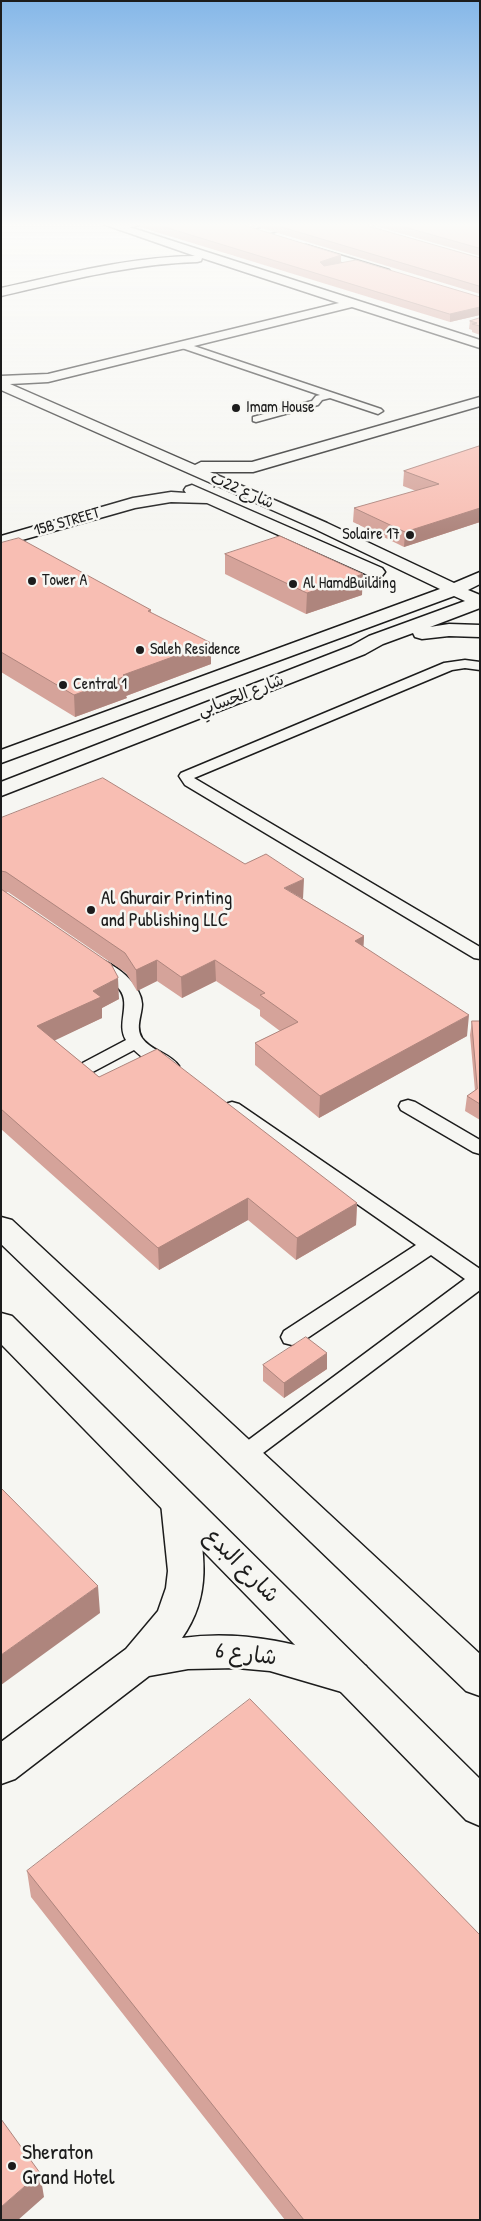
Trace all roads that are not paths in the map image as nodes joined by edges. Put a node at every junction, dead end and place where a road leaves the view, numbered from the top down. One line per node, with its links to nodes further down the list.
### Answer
1 (253, 328): 6 (street)
2 (430, 328): 4 (street)
3 (451, 328): 4 (street)
4 (440, 331): 5 (street)
5 (480, 344)
6 (182, 345): 7 (street); 10 (lane)
7 (48, 378): 8 (street); 11 (street)
8 (1, 380)
9 (1, 385): 11 (street, شارع 22ب)
10 (329, 394): 13 (lane); 14 (lane)
11 (26, 396): 15 (street, شارع 22ب)
12 (480, 401): 16 (street)
13 (378, 411)
14 (256, 419)
15 (186, 466): 16 (street); 19 (street, شارع 22ب)
16 (253, 467): 19 (street)
17 (161, 483): 21 (street, 15B STREET)
18 (179, 484): 20 (street, شارع 22ب)
19 (239, 490): 23 (street, شارع 22ب)
20 (211, 498): 21 (street, 15B STREET); 24 (street, شارع 22ب)
21 (133, 503): 22 (street, 15B STREET)
22 (1, 541)
23 (401, 565): 25 (street); 27 (street, شارع 22ب)
24 (365, 568): 28 (street, شارع 22ب); 32 (street)
25 (480, 568)
26 (480, 578): 27 (street, شارع الحسابي)
27 (454, 590): 28 (street, شارع الحسابي); 29 (street, شارع 22ب)
28 (435, 597): 30 (street, شارع 22ب); 32 (street, شارع الحسابي)
29 (480, 602): 30 (street, شارع الحسابي)
30 (461, 608): 31 (street, شارع 22ب); 34 (street, شارع الحسابي)
31 (480, 617)
32 (370, 622): 36 (street, شارع الحسابي)
33 (480, 631): 34 (street)
34 (358, 650): 37 (street, شارع الحسابي)
35 (480, 666): 39 (lane)
36 (1, 757)
37 (1, 790)
38 (80, 952): 40 (lane)
39 (480, 954)
40 (136, 1042): 41 (lane); 42 (lane)
41 (81, 1071)
42 (185, 1076)
43 (218, 1099): 47 (lane)
44 (408, 1106): 45 (lane)
45 (480, 1148)
46 (1, 1227): 51 (street)
47 (431, 1246): 48 (lane); 50 (lane)
48 (480, 1279): 51 (lane)
49 (1, 1324): 52 (street, شارع البدع)
50 (292, 1337)
51 (244, 1456): 55 (street)
52 (178, 1503): 53 (street, شارع 6); 54 (street, شارع البدع)
53 (139, 1662): 54 (street, شارع 6); 56 (street, شارع 6)
54 (352, 1678): 57 (street, شارع البدع)
55 (480, 1679)
56 (1, 1766)
57 (480, 1807)

